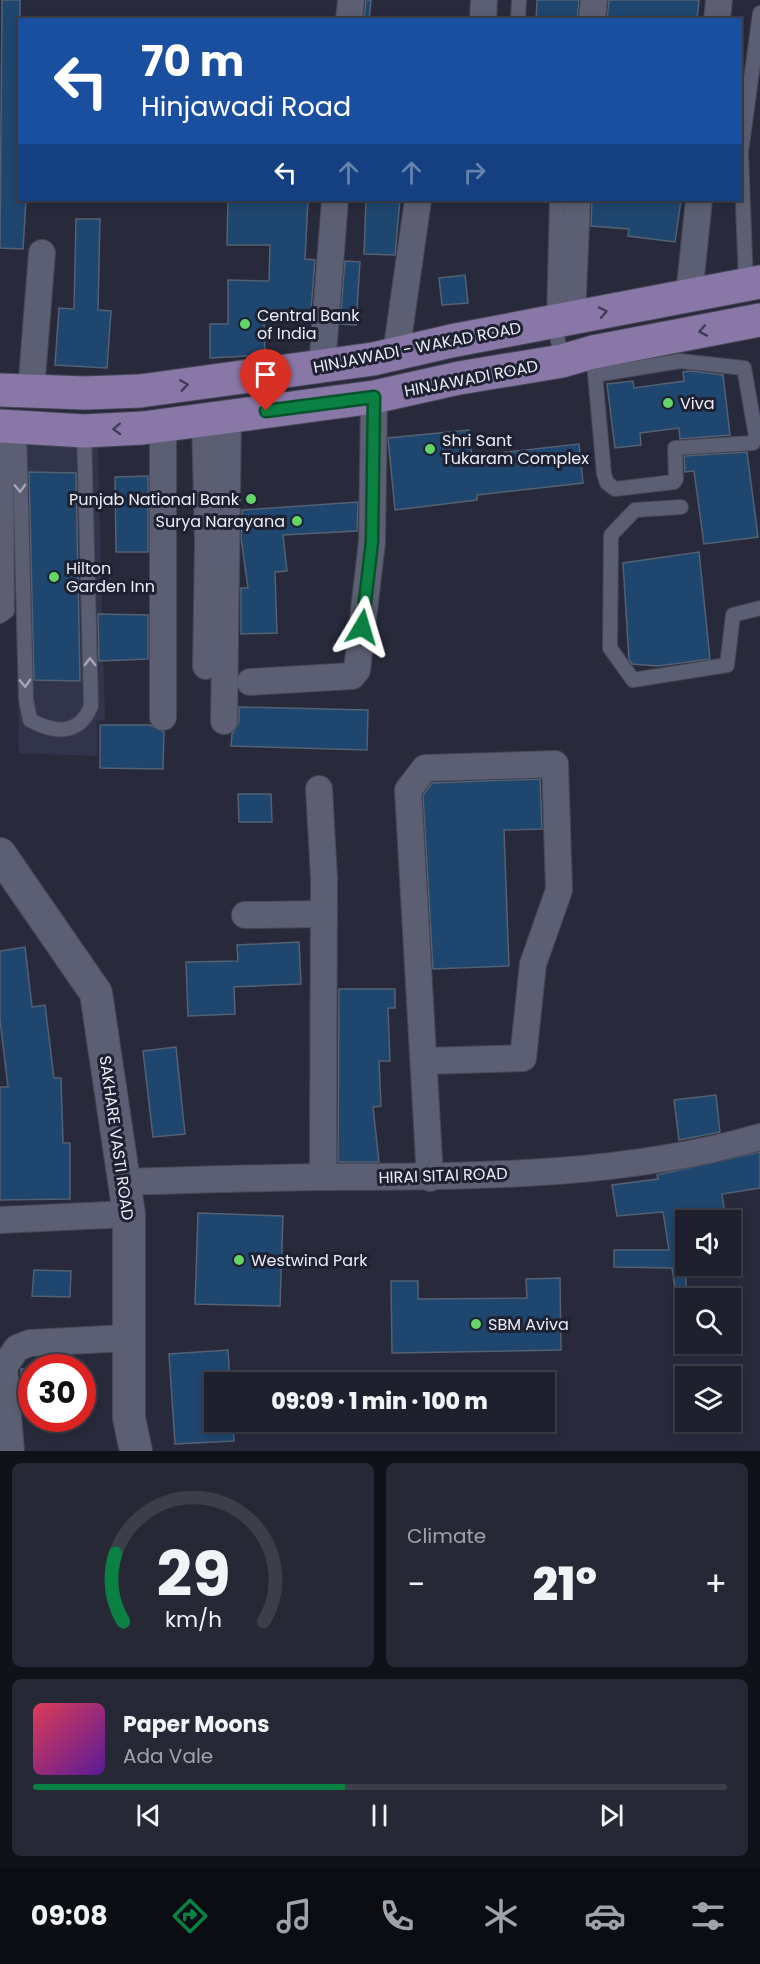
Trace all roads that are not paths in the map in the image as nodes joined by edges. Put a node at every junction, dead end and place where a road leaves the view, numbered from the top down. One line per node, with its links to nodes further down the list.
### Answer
1 (351, 0): 8 (street)
2 (484, 0): 9 (street)
3 (519, 0): 10 (lane)
4 (584, 0): 11 (lane)
5 (594, 0): 12 (street)
6 (719, 0): 13 (street)
7 (760, 13): 14 (lane)
8 (349, 18)
9 (483, 18)
10 (518, 18)
11 (582, 18)
12 (592, 18)
13 (717, 18)
14 (742, 145)
15 (742, 163): 22 (lane)
16 (335, 201): 29 (street)
17 (418, 201): 26 (street)
18 (557, 201): 24 (lane)
19 (578, 201): 24 (street)
20 (699, 201): 23 (street)
21 (42, 253): 30 (street)
22 (753, 283): 23 (main road, HINJAWADI - WAKAD ROAD)
23 (689, 295): 24 (main road, HINJAWADI - WAKAD ROAD, one-way to 23)
24 (563, 319): 26 (main road, HINJAWADI - WAKAD ROAD); 27 (lane)
25 (760, 320): 28 (main road, HINJAWADI ROAD, one-way to 28)
26 (396, 354): 29 (main road, HINJAWADI - WAKAD ROAD)
27 (562, 361): 28 (main road, HINJAWADI ROAD); 31 (main road, HINJAWADI ROAD)
28 (594, 364): 28 (lane)
29 (322, 366): 30 (main road, HINJAWADI - WAKAD ROAD, one-way to 29)
30 (16, 390)
31 (374, 397): 32 (main road, HINJAWADI ROAD); 40 (street)
32 (217, 418): 33 (main road, HINJAWADI ROAD); 39 (street); 42 (street)
33 (163, 426): 35 (main road, HINJAWADI ROAD, one-way to 35); 41 (street)
34 (8, 428): 35 (main road, HINJAWADI ROAD); 35 (lane, one-way to 35); 38 (lane)
35 (84, 430)
36 (681, 507): 37 (lane)
37 (760, 608)
38 (0, 616)
39 (206, 666)
40 (250, 682)
41 (163, 717)
42 (224, 721)
43 (320, 789): 45 (street)
44 (0, 854): 51 (street, SAKHARE VASTI ROAD)
45 (324, 914): 46 (street); 49 (street)
46 (244, 915)
47 (425, 1061): 47 (street); 50 (street)
48 (760, 1137): 50 (street, HIRAI SITAI ROAD)
49 (323, 1177): 50 (street, HIRAI SITAI ROAD); 51 (street, HIRAI SITAI ROAD)
50 (430, 1178)
51 (123, 1182): 52 (street, SAKHARE VASTI ROAD)
52 (129, 1214): 53 (street); 54 (street, SAKHARE VASTI ROAD)
53 (0, 1220)
54 (127, 1338): 55 (street); 56 (street, SAKHARE VASTI ROAD)
55 (11, 1451)
56 (136, 1451)

